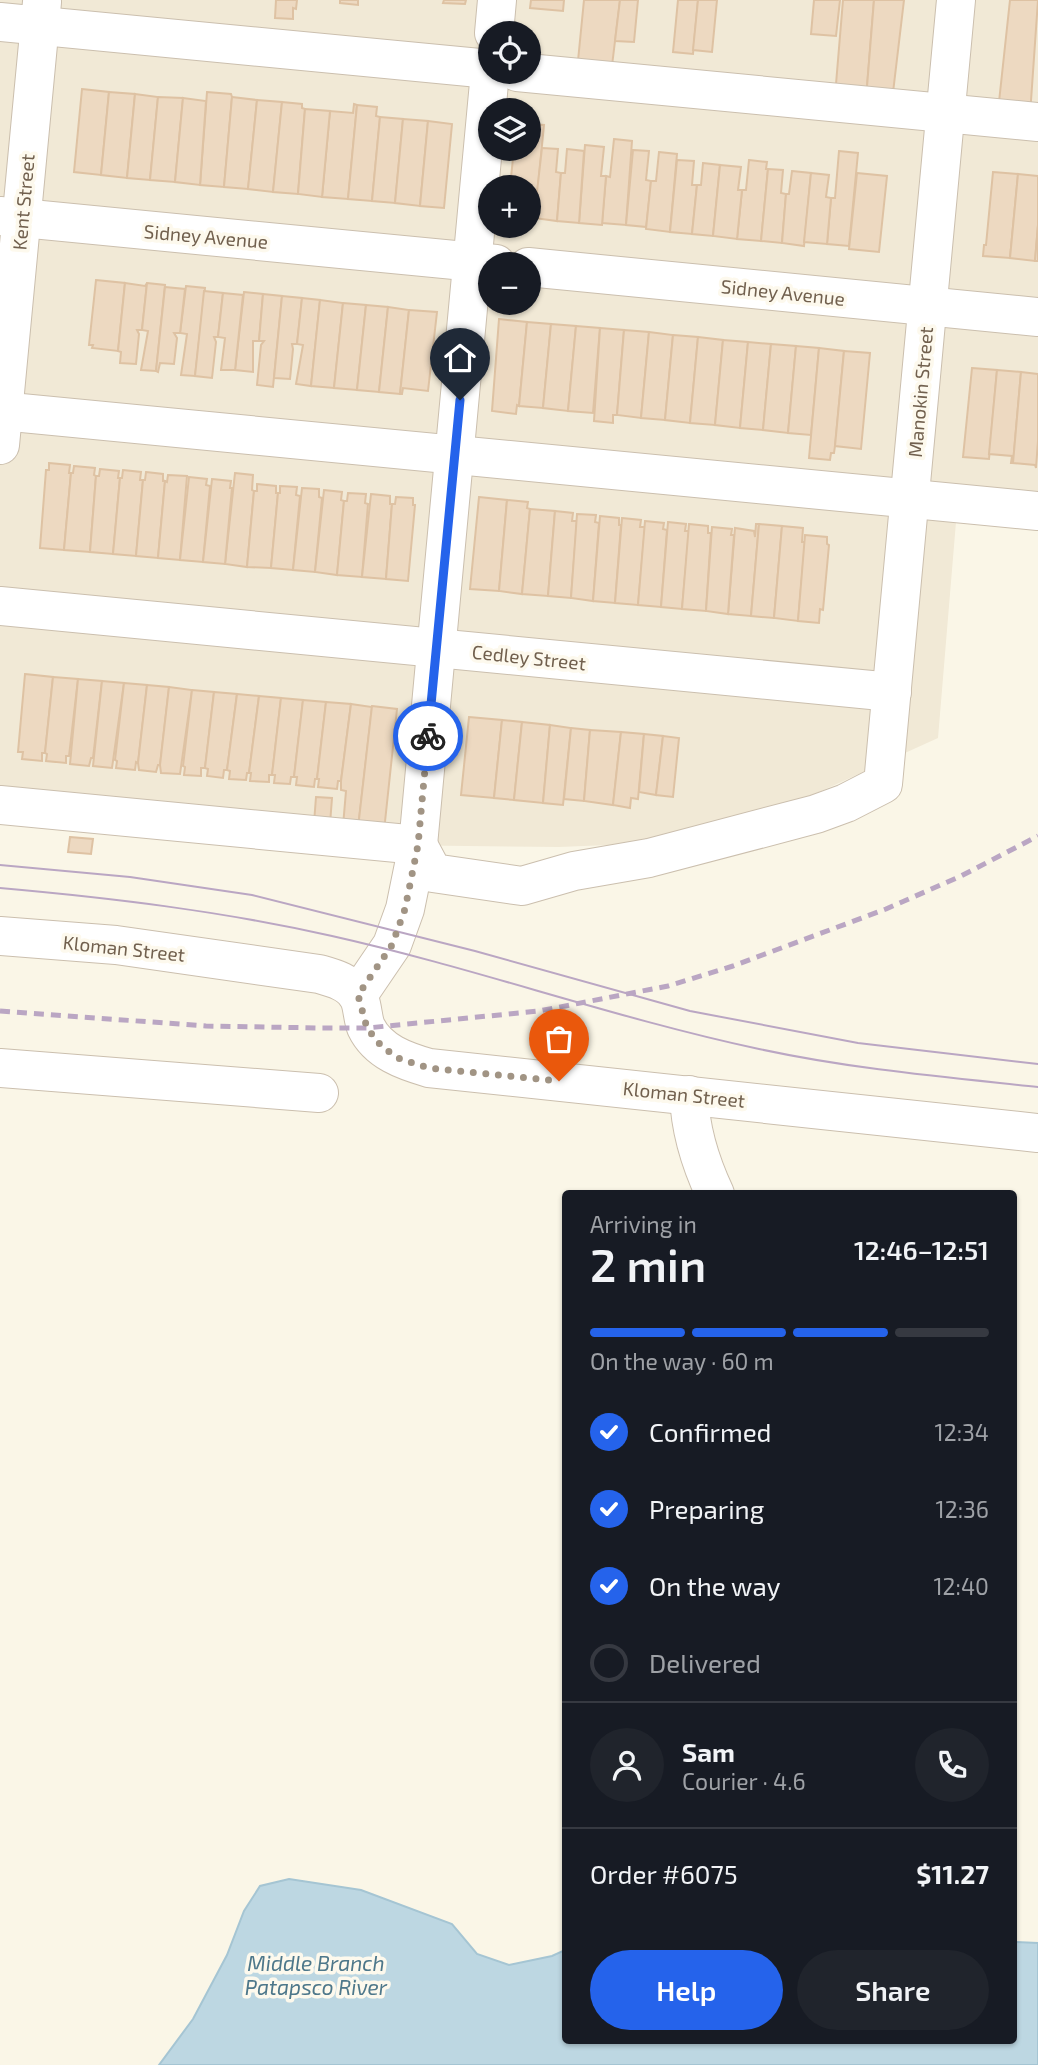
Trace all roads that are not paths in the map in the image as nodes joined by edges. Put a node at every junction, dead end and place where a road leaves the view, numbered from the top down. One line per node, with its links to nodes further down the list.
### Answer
1 (497, 0): 4 (street)
2 (956, 0): 9 (street, Manokin Street)
3 (41, 13): 5 (street); 6 (street); 11 (street, Kent Street)
4 (495, 21)
5 (0, 22)
6 (478, 68)
7 (541, 74): 9 (street)
8 (490, 84): 12 (street)
9 (946, 113): 10 (street); 16 (street, Manokin Street)
10 (1038, 122)
11 (11, 218): 13 (street, Sidney Avenue); 18 (street, Kent Street)
12 (484, 252)
13 (478, 262)
14 (541, 268): 16 (street, Sidney Avenue)
15 (478, 303): 19 (street)
16 (928, 306): 17 (street, Sidney Avenue); 20 (street, Manokin Street)
17 (1038, 317)
18 (1, 422): 19 (street)
19 (455, 455): 20 (street); 23 (street)
20 (909, 498): 21 (street); 24 (street, Manokin Street)
21 (1038, 510)
22 (0, 606): 23 (street, Cedley Street)
23 (436, 648): 24 (street, Cedley Street); 26 (street)
24 (892, 692): 26 (street, Manokin Street)
25 (0, 805): 26 (street)
26 (418, 845): 28 (street)
27 (0, 936): 28 (street, Kloman Street)
28 (358, 995): 31 (street, Kloman Street)
29 (0, 1068): 30 (street)
30 (319, 1094)
31 (689, 1095): 32 (street, Kloman Street); 33 (street)
32 (1038, 1133)
33 (713, 1190)

